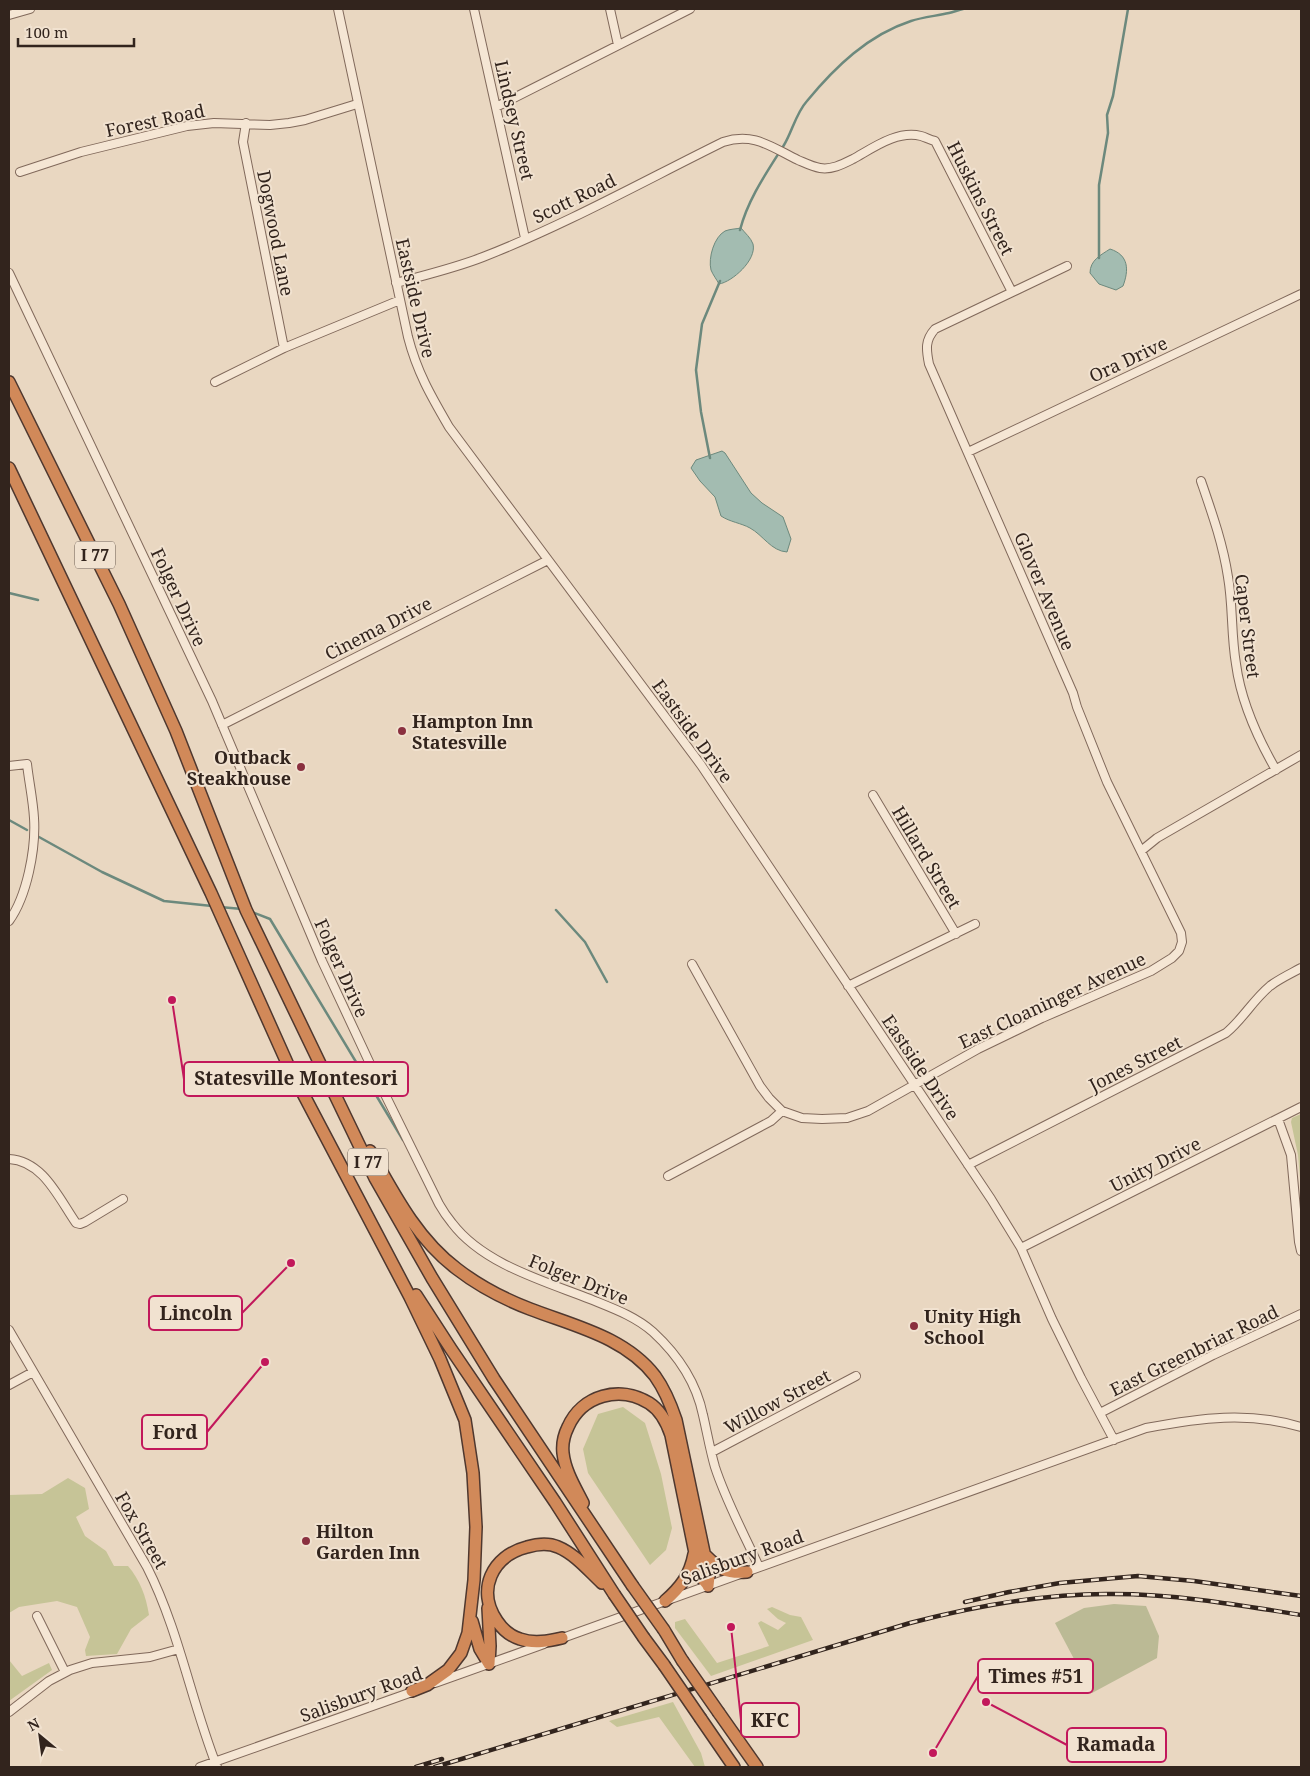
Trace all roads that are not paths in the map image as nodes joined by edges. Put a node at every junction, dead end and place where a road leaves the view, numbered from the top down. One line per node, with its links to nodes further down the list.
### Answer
1 (30, 9): 6 (street)
2 (338, 9): 8 (street, Eastside Drive)
3 (474, 9): 9 (street, Lindsey Street)
4 (610, 9): 7 (street)
5 (690, 9): 7 (street)
6 (9, 15)
7 (618, 45): 9 (street)
8 (357, 104): 10 (street, Forest Road); 16 (street, Eastside Drive)
9 (496, 107): 13 (street, Lindsey Street)
10 (246, 123): 12 (street, Forest Road); 20 (street, Dogwood Lane)
11 (762, 142): 13 (street, Scott Road); 17 (street, Huskins Street)
12 (20, 172)
13 (525, 238): 16 (street, Scott Road)
14 (1067, 266): 17 (street)
15 (9, 273): 27 (street, Folger Drive)
16 (396, 283): 19 (street, Eastside Drive)
17 (1012, 292): 23 (street, Glover Avenue)
18 (1301, 294): 23 (street, Ora Drive)
19 (400, 300): 20 (street); 26 (street, Eastside Drive)
20 (284, 348): 22 (street)
21 (9, 382): 39 (highway, I 77)
22 (215, 382)
23 (968, 452): 32 (street, Glover Avenue)
24 (9, 468): 48 (highway, I 77)
25 (1201, 482): 30 (street, Caper Street)
26 (548, 560): 27 (street, Cinema Drive); 38 (street, Eastside Drive)
27 (222, 725): 59 (street, Folger Drive)
28 (1301, 755): 30 (street)
29 (9, 766): 33 (street)
30 (1276, 770): 32 (street)
31 (873, 795): 35 (street, Hillard Street)
32 (1141, 850): 40 (street, East Cloaninger Avenue)
33 (9, 921)
34 (975, 924): 35 (street)
35 (956, 934): 38 (street)
36 (692, 964): 42 (street)
37 (1301, 968): 45 (street, Jones Street)
38 (848, 986): 40 (street, Eastside Drive)
39 (297, 1015): 60 (highway); 61 (highway, I 77)
40 (915, 1084): 42 (street, East Cloaninger Avenue); 45 (street, Eastside Drive)
41 (1301, 1107): 43 (street, Unity Drive)
42 (782, 1111): 46 (street)
43 (1278, 1118): 49 (street, Unity Drive); 50 (street)
44 (9, 1159): 47 (street)
45 (968, 1165): 49 (street, Eastside Drive)
46 (668, 1176)
47 (123, 1199)
48 (377, 1235): 65 (highway, I 77); 68 (highway)
49 (1021, 1248): 56 (street, Eastside Drive)
50 (1301, 1251)
51 (1301, 1314): 56 (street, East Greenbriar Road)
52 (9, 1330): 53 (street, Fox Street)
53 (33, 1372): 55 (street); 71 (street, Fox Street)
54 (856, 1376): 59 (street, Willow Street)
55 (9, 1385)
56 (1100, 1413): 58 (street, Eastside Drive)
57 (1301, 1427): 58 (street, Salisbury Road)
58 (1114, 1440): 62 (street, Salisbury Road)
59 (712, 1452): 62 (street, Folger Drive)
60 (700, 1554): 61 (highway); 63 (highway); 64 (highway); 67 (highway)
61 (617, 1562): 79 (highway, I 77, bridge)
62 (759, 1567): 63 (street, Salisbury Road)
63 (747, 1572): 64 (street, Salisbury Road)
64 (708, 1586): 67 (street, Salisbury Road)
65 (614, 1594): 66 (highway); 78 (highway, I 77, bridge)
66 (487, 1600): 70 (highway); 72 (highway)
67 (665, 1601): 70 (street, Salisbury Road)
68 (471, 1611): 72 (highway); 74 (highway)
69 (36, 1616): 73 (street)
70 (562, 1638): 72 (street, Salisbury Road)
71 (179, 1649): 73 (street); 76 (street, Fox Street)
72 (489, 1664): 74 (street, Salisbury Road)
73 (65, 1672): 75 (street)
74 (412, 1691): 76 (street, Salisbury Road)
75 (9, 1712)
76 (216, 1765): 77 (street, Salisbury Road)
77 (200, 1767)
78 (734, 1767)
79 (757, 1767)

